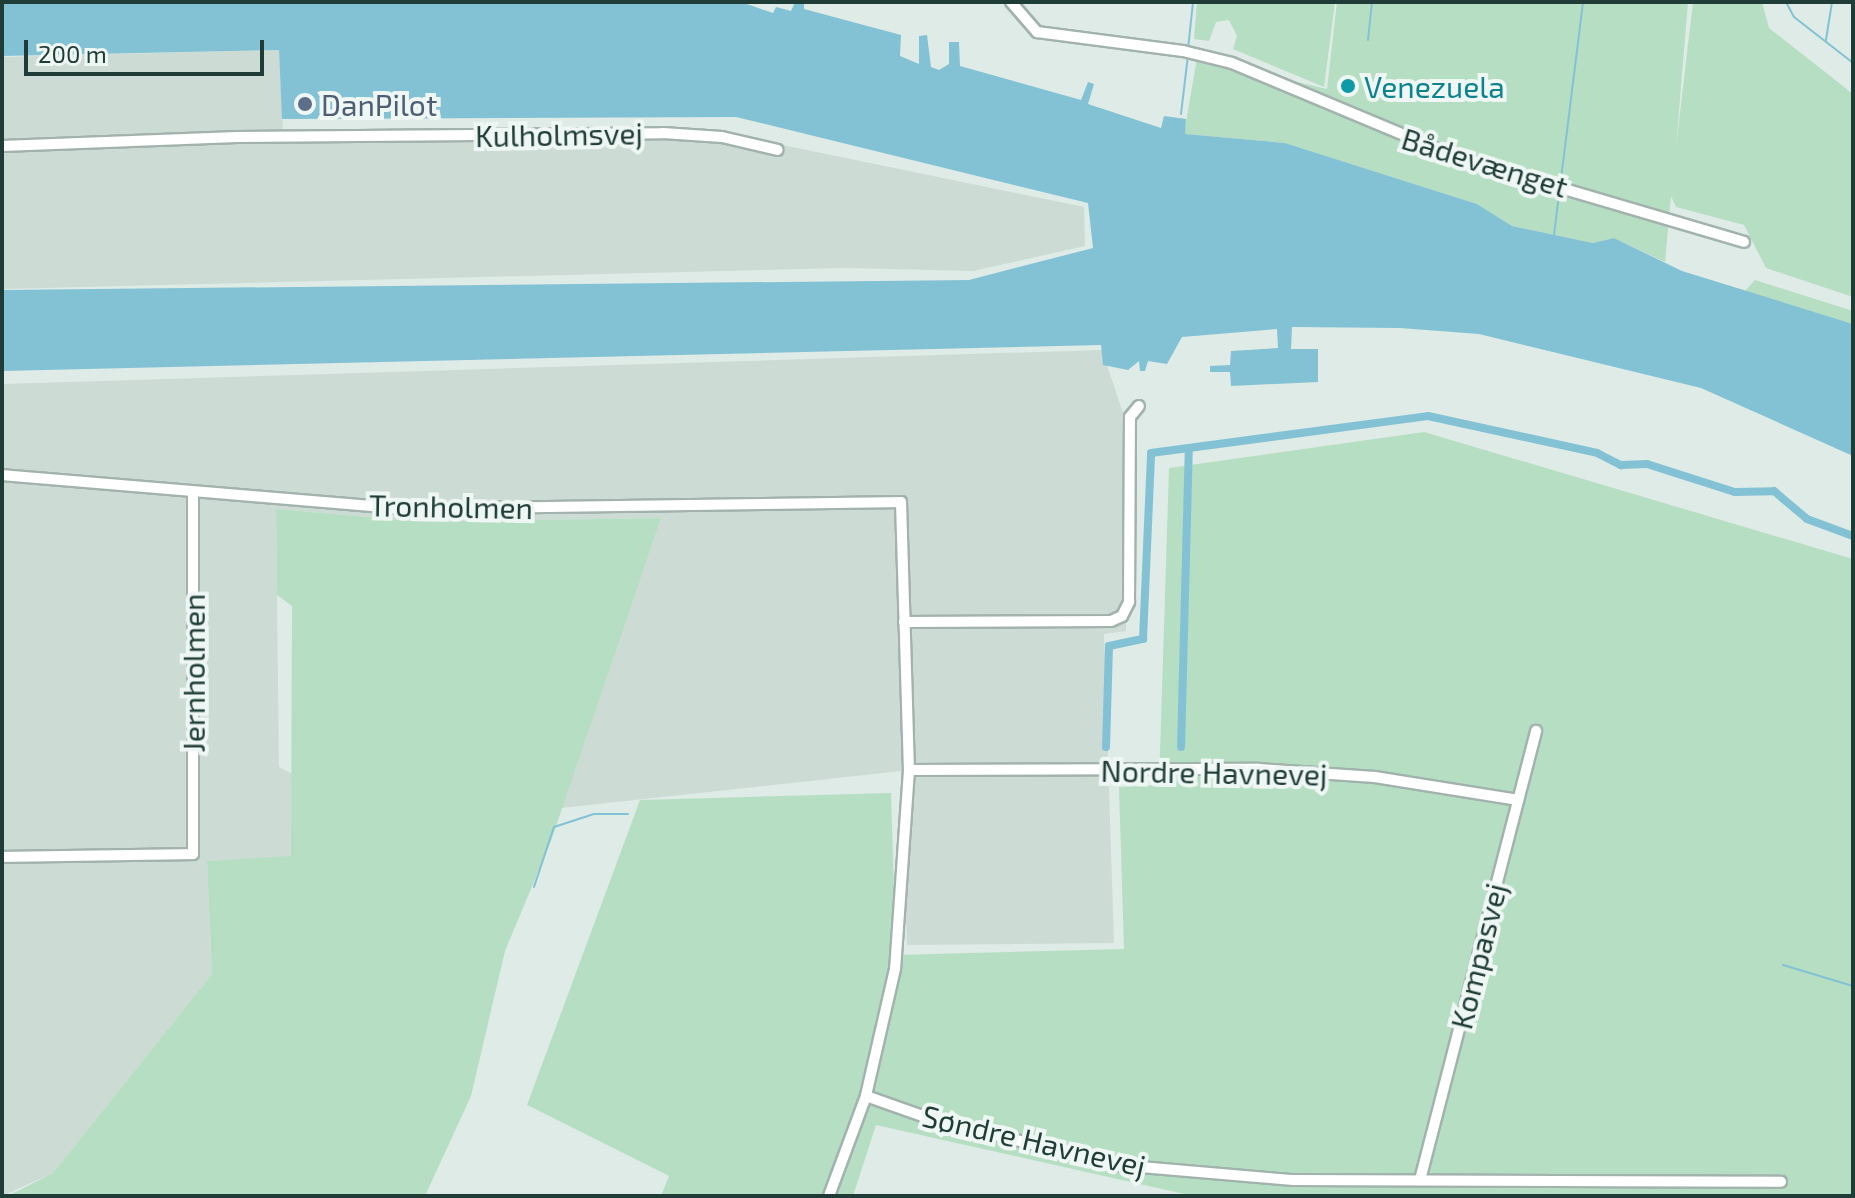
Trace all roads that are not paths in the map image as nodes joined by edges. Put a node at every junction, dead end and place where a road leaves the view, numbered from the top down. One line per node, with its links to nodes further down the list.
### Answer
1 (1011, 2): 4 (street, Bådevænget)
2 (2, 146): 3 (street, Kulholmsvej)
3 (778, 150)
4 (1744, 242)
5 (1139, 406): 8 (street)
6 (2, 475): 7 (street, Tronholmen)
7 (193, 491): 8 (street, Tronholmen); 12 (street, Jernholmen)
8 (904, 622): 10 (street)
9 (1536, 731): 11 (street, Kompasvej)
10 (909, 770): 11 (street, Nordre Havnevej); 13 (street)
11 (1518, 800): 14 (street, Kompasvej)
12 (2, 857)
13 (866, 1096): 14 (street, Søndre Havnevej); 16 (street)
14 (1420, 1180): 15 (street, Søndre Havnevej)
15 (1781, 1182)
16 (829, 1196)

